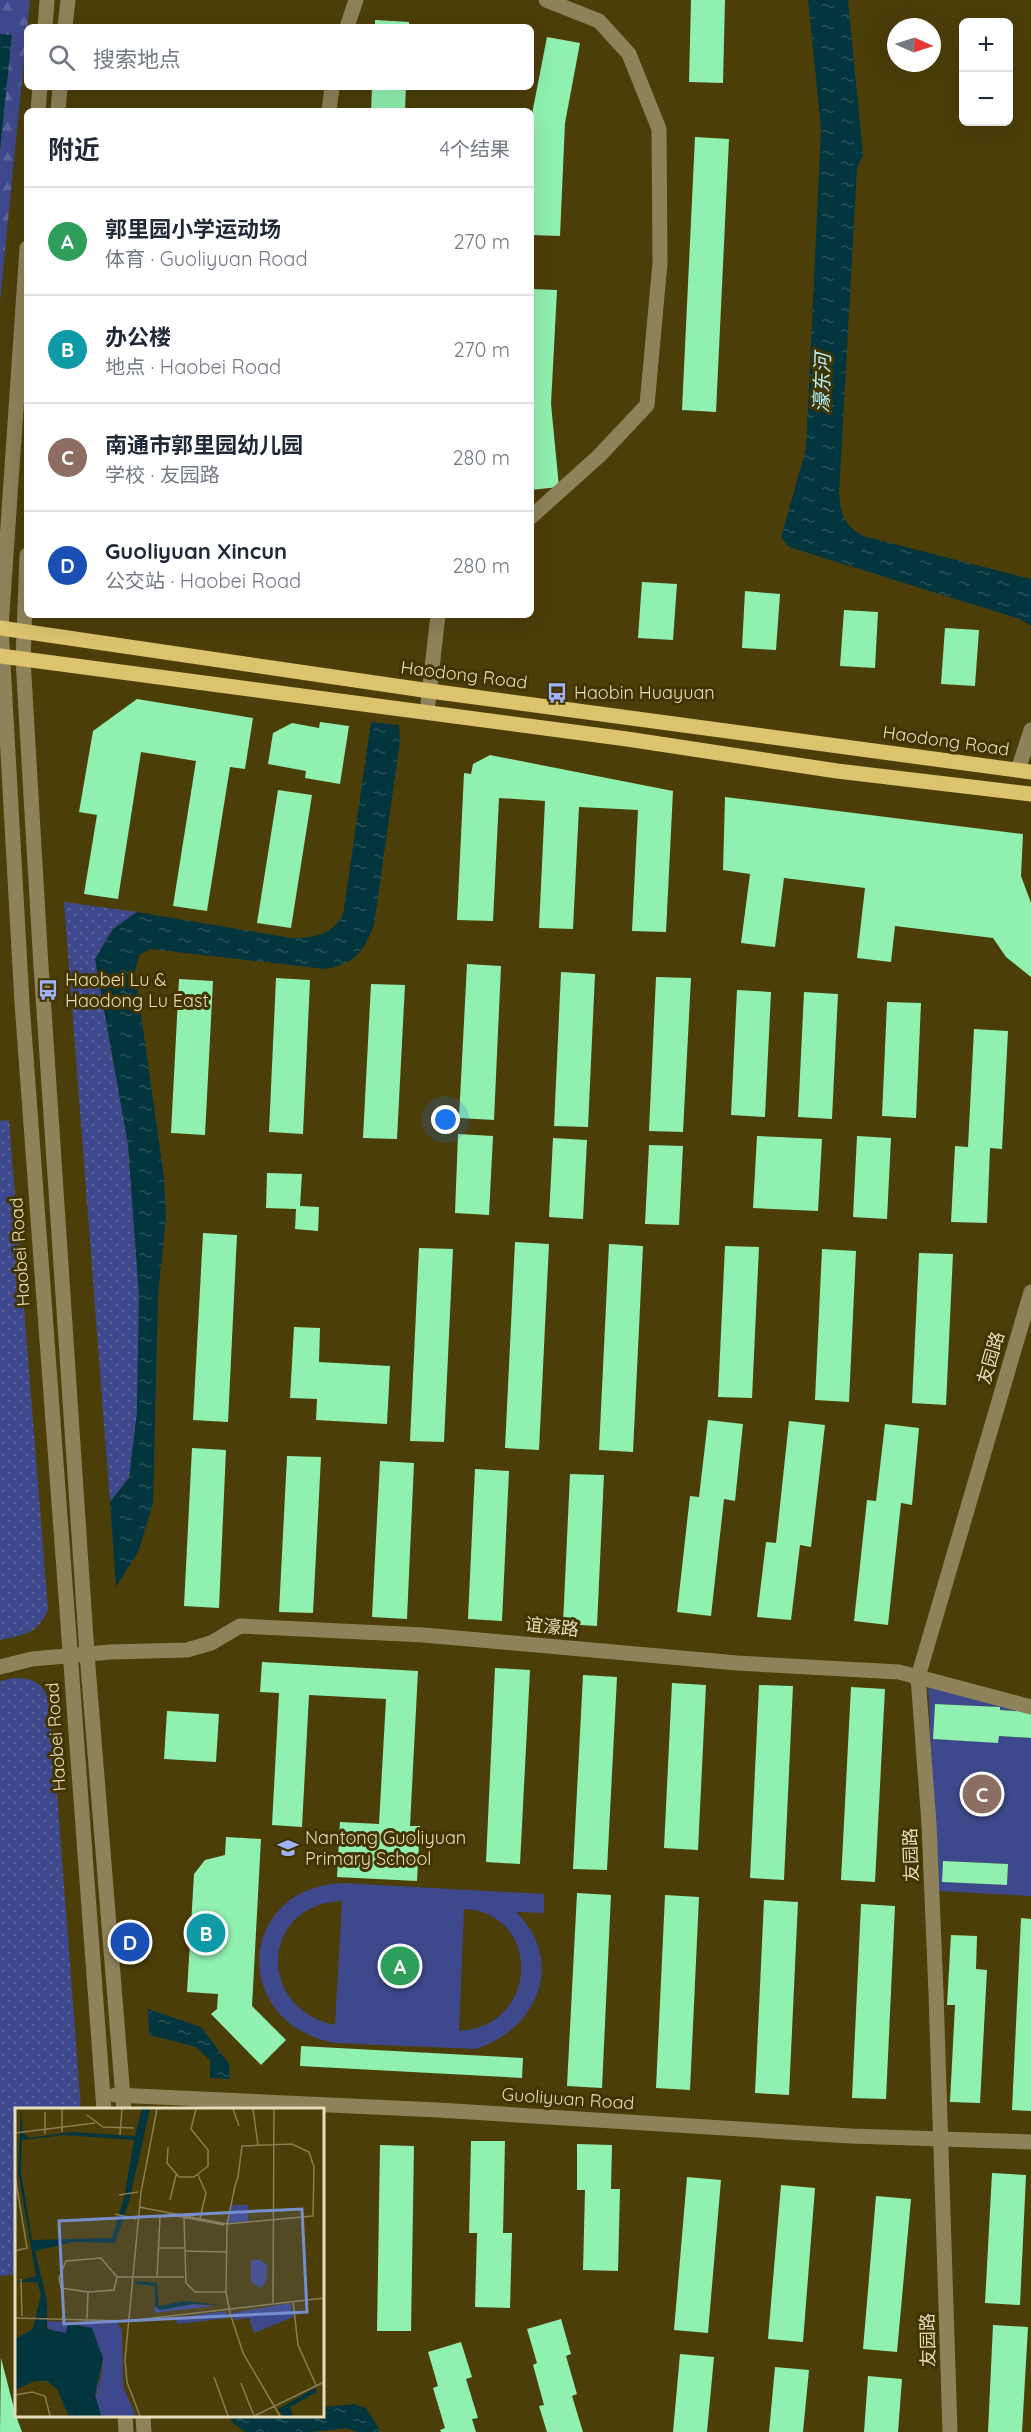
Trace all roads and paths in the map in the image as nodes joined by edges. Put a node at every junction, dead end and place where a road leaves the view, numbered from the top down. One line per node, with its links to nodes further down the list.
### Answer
1 (47, 0): 5 (street)
2 (68, 0): 6 (street)
3 (356, 0): 7 (street)
4 (546, 0): 15 (street)
5 (45, 24)
6 (65, 24)
7 (348, 24)
8 (40, 90): 11 (street)
9 (60, 90): 12 (street)
10 (332, 90): 13 (street)
11 (38, 108)
12 (58, 108)
13 (329, 108)
14 (24, 292): 18 (street, Haobei Road)
15 (534, 515)
16 (24, 601): 19 (street, Haobei Road)
17 (438, 618): 22 (street)
18 (1, 628): 19 (main road, Haodong Road); 20 (street, Haobei Road)
19 (22, 632): 21 (street, Haobei Road); 22 (main road, Haodong Road)
20 (1, 656): 21 (main road); 29 (street, Haobei Road)
21 (23, 659): 23 (main road); 28 (street, Haobei Road)
22 (430, 691): 23 (street); 25 (main road, Haodong Road)
23 (427, 712): 26 (main road)
24 (1031, 729): 25 (street)
25 (1024, 771)
26 (1031, 794)
27 (1031, 1292): 31 (street, 友园路)
28 (87, 1654): 29 (street, 谊濠路); 31 (street, 谊濠路); 34 (street, Haobei Road)
29 (70, 1656): 30 (street, 谊濠路); 33 (street, Haobei Road)
30 (0, 1666)
31 (918, 1677): 32 (street, 谊濠路); 35 (street, 友园路)
32 (1031, 1707)
33 (104, 2102): 34 (street, Guoliyuan Road)
34 (124, 2103): 35 (street, Guoliyuan Road)
35 (942, 2138): 36 (street, Guoliyuan Road); 41 (street, 友园路)
36 (1031, 2142)
37 (125, 2417): 39 (street)
38 (143, 2417): 40 (street)
39 (126, 2432)
40 (144, 2432)
41 (950, 2432)

